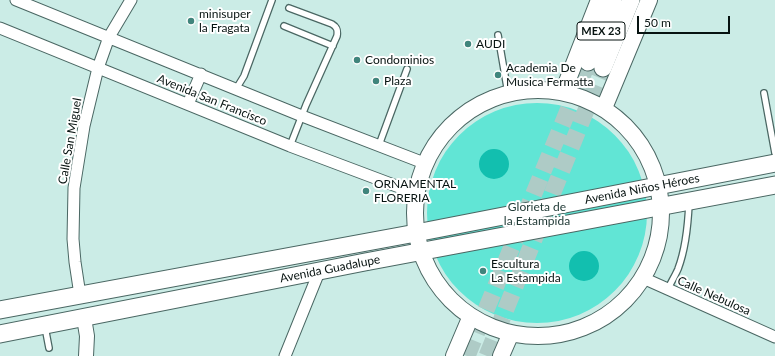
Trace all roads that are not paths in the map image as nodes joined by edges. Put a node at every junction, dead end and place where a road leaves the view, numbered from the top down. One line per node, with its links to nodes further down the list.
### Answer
1 (16, 0): 12 (street, Avenida San Francisco)
2 (131, 0): 12 (street, Calle San Miguel)
3 (272, 0): 17 (lane)
4 (599, 0): 18 (main road)
5 (613, 0): 6 (main road, MEX 23)
6 (631, 0)
7 (649, 0): 22 (main road)
8 (289, 8): 13 (lane)
9 (284, 26): 13 (lane)
10 (0, 28): 14 (street, Avenida San Francisco)
11 (498, 35): 19 (lane)
12 (109, 37): 14 (street, Calle San Miguel); 16 (street, Avenida San Francisco)
13 (332, 46): 23 (lane)
14 (98, 68): 21 (street, Avenida San Francisco); 39 (street, Calle San Miguel)
15 (407, 69): 24 (lane)
16 (201, 74): 17 (street, Avenida San Francisco); 21 (street)
17 (236, 89): 23 (street, Avenida San Francisco)
18 (563, 92): 19 (main road); 22 (main road)
19 (508, 93): 27 (main road)
20 (764, 94): 26 (lane)
21 (188, 104): 25 (street, Avenida San Francisco)
22 (604, 108): 30 (main road)
23 (302, 116): 24 (street, Avenida San Francisco); 25 (lane)
24 (379, 145): 27 (street, Avenida San Francisco)
25 (290, 146): 31 (street, Avenida San Francisco)
26 (775, 153)
27 (424, 163): 31 (main road)
28 (775, 163): 30 (main road, Avenida Niños Héroes)
29 (775, 185): 32 (main road, Avenida Niños Héroes)
30 (658, 186): 33 (main road); 34 (main road, Avenida Niños Héroes)
31 (415, 193): 34 (main road)
32 (689, 201): 33 (main road, Avenida Niños Héroes); 38 (lane)
33 (661, 207): 35 (main road, Avenida Guadalupe); 37 (main road)
34 (416, 233): 35 (main road); 39 (main road, Avenida Guadalupe)
35 (420, 252): 36 (main road, Avenida Guadalupe); 41 (main road)
36 (319, 272): 42 (main road, Avenida Guadalupe); 49 (street)
37 (643, 278): 38 (street, Calle Nebulosa); 44 (main road)
38 (668, 289): 46 (street, Calle Nebulosa)
39 (80, 295): 40 (main road, Avenida Guadalupe)
40 (0, 310)
41 (471, 316): 44 (main road); 50 (main road)
42 (84, 318): 43 (main road, Avenida Guadalupe); 48 (street)
43 (44, 326): 45 (main road, Avenida Guadalupe); 47 (lane)
44 (511, 333): 51 (main road)
45 (0, 334)
46 (775, 337)
47 (49, 348)
48 (86, 356)
49 (285, 356)
50 (454, 356)
51 (501, 356)

